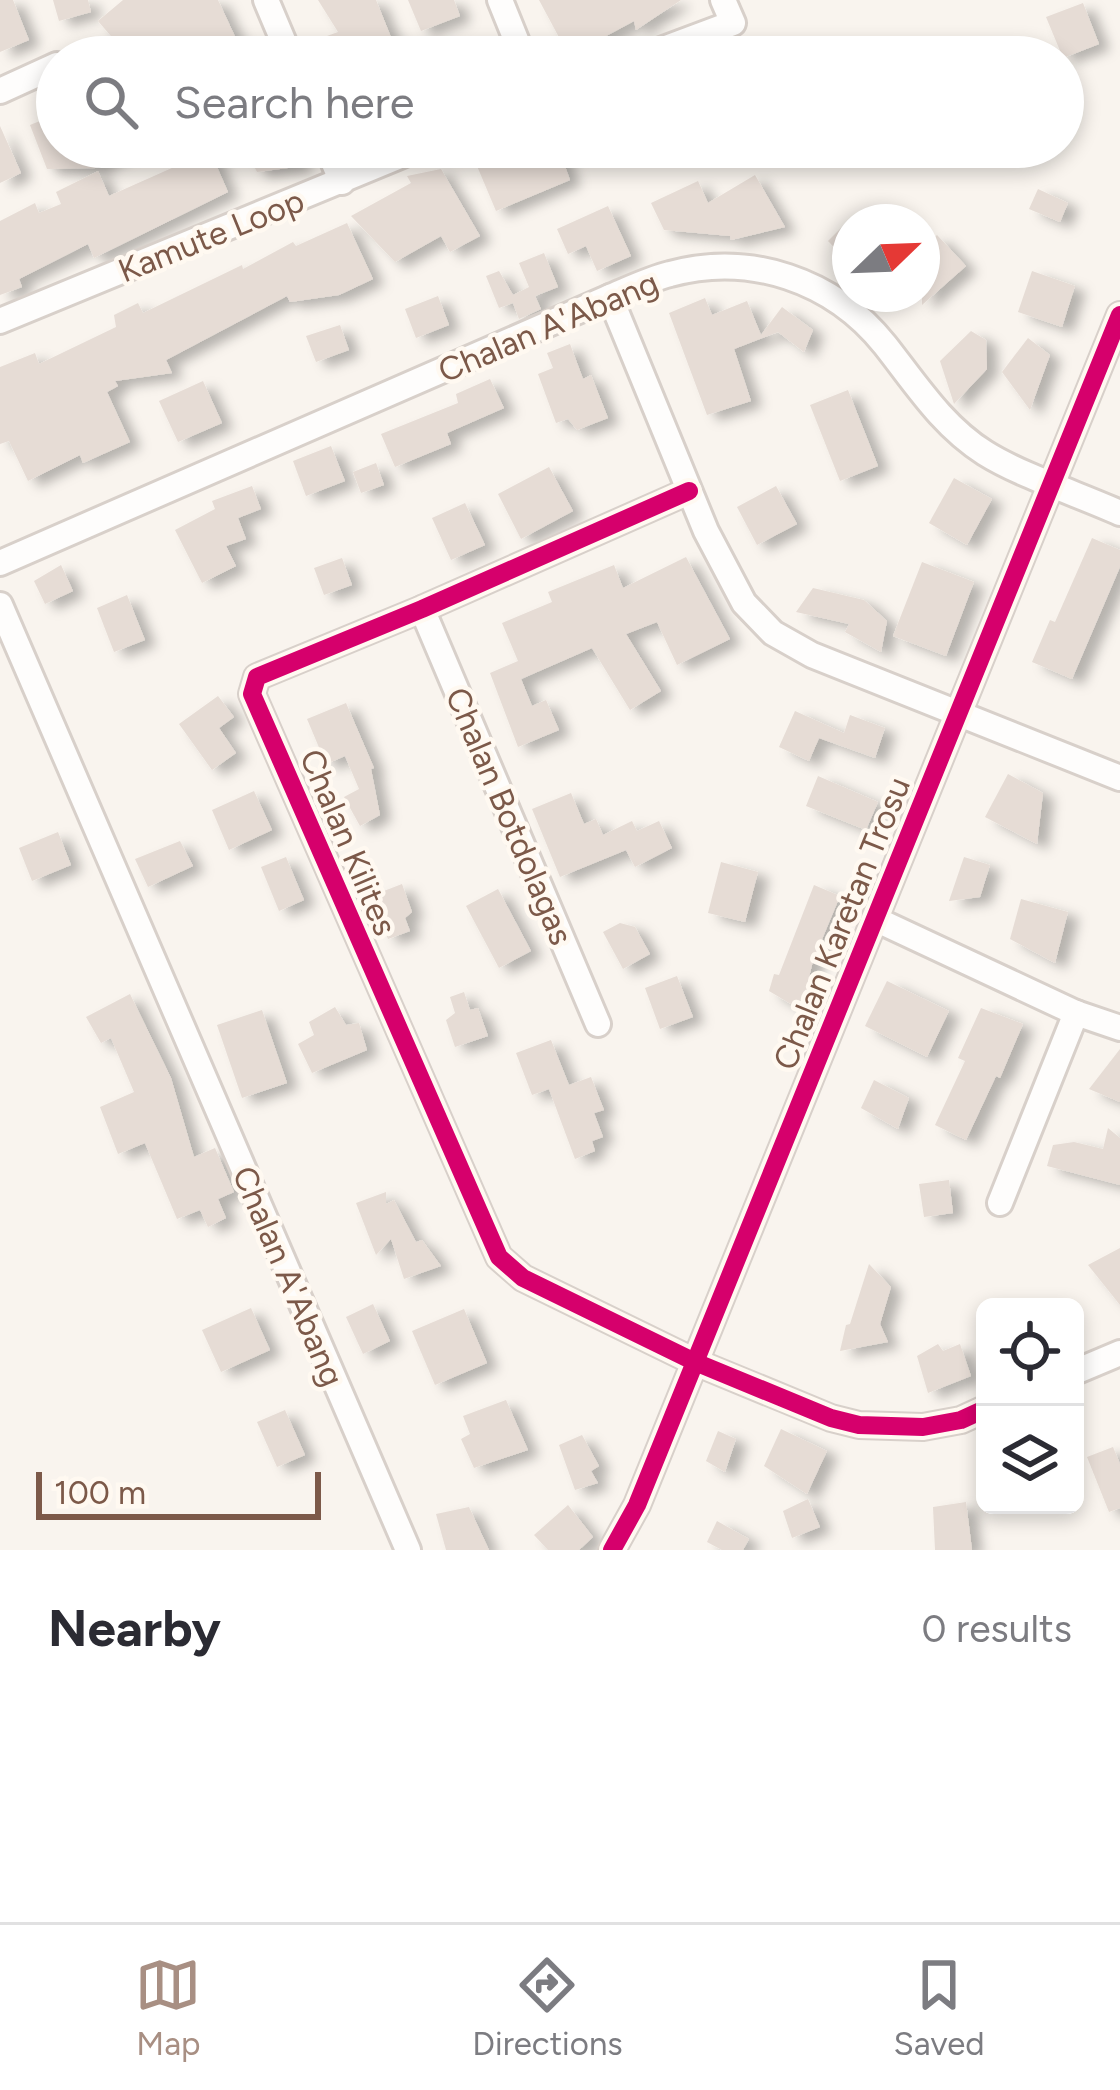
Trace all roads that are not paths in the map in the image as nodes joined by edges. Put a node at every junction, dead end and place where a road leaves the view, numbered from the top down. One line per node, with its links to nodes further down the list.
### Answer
1 (266, 0): 4 (street)
2 (500, 0): 5 (street)
3 (723, 0): 6 (street)
4 (281, 36)
5 (515, 36)
6 (698, 36)
7 (36, 75): 8 (street)
8 (0, 91)
9 (336, 168): 11 (street)
10 (374, 168): 11 (street, Kamute Loop)
11 (342, 182): 14 (street, Kamute Loop)
12 (610, 297): 15 (street, Chalan A'Abang); 16 (street); 18 (street, Chalan A'Abang)
13 (1120, 315): 15 (street, Chalan Karetan Trosu)
14 (0, 321)
15 (1054, 483): 17 (street, Chalan A'Abang); 21 (street, Chalan Karetan Trosu)
16 (689, 491): 20 (street, Chalan Kilites); 21 (street)
17 (1120, 513)
18 (0, 563)
19 (0, 605): 32 (street, Chalan A'Abang)
20 (422, 609): 25 (street, Chalan Botdolagas); 29 (street, Chalan Kilites)
21 (959, 712): 22 (street); 23 (street, Chalan Karetan Trosu)
22 (1120, 778)
23 (875, 919): 24 (street); 29 (street, Chalan Karetan Trosu)
24 (1076, 1013): 26 (street); 27 (street)
25 (598, 1024)
26 (1120, 1028)
27 (1000, 1203)
28 (1120, 1353): 30 (street)
29 (695, 1362): 31 (street); 33 (street, Chalan Karetan Trosu)
30 (1084, 1368)
31 (976, 1413)
32 (408, 1550)
33 (612, 1550)

